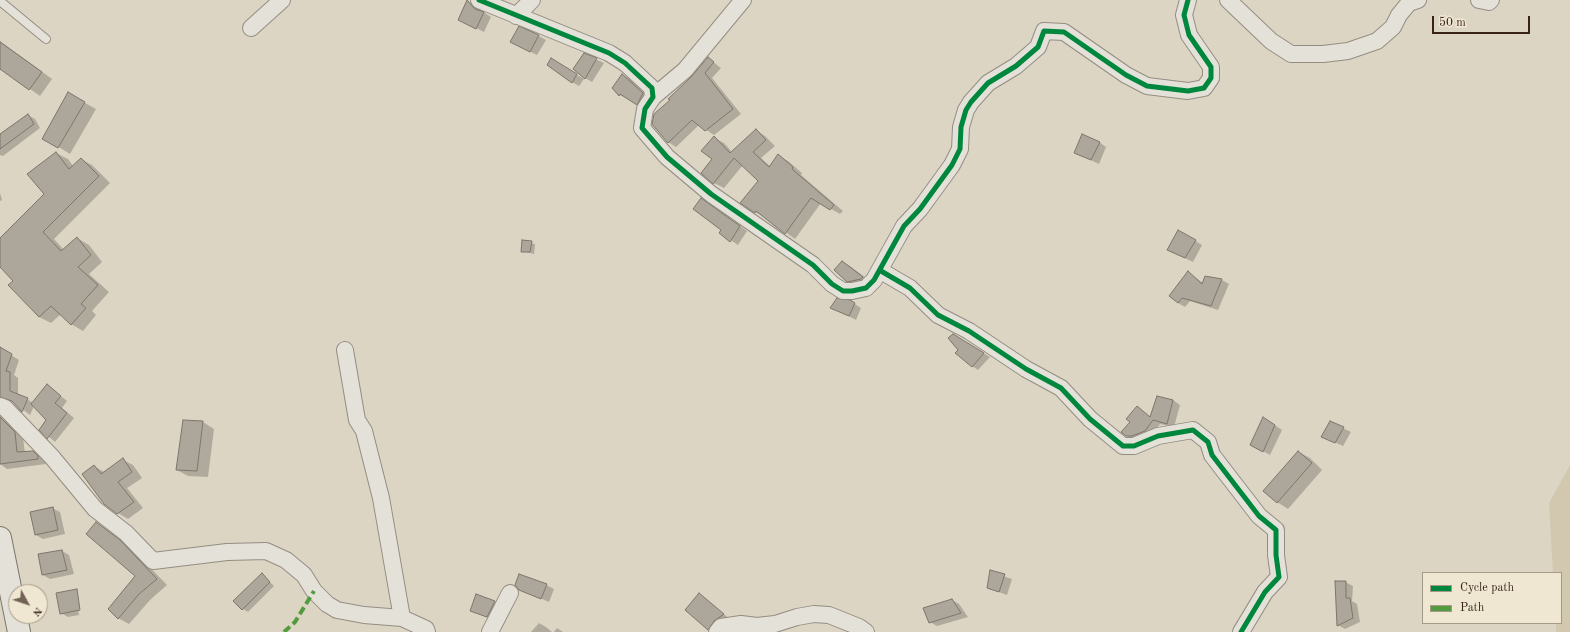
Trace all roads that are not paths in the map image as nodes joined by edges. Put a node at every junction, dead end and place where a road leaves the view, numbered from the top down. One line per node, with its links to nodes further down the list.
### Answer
1 (0, 0): 13 (lane)
2 (282, 0): 12 (street)
3 (479, 0): 11 (street)
4 (532, 0): 11 (street)
5 (743, 0): 14 (street)
6 (1188, 0): 15 (street)
7 (1228, 0): 8 (street)
8 (1418, 0)
9 (1479, 0): 10 (street)
10 (1491, 0)
11 (516, 16): 14 (street)
12 (252, 28)
13 (46, 39)
14 (653, 97): 15 (street)
15 (881, 271): 26 (street)
16 (345, 350): 20 (street)
17 (0, 406): 20 (street)
18 (0, 538): 21 (main road)
19 (510, 594): 23 (street)
20 (402, 618): 22 (street)
21 (19, 632)
22 (427, 632)
23 (490, 632)
24 (716, 632): 25 (street)
25 (866, 632)
26 (1241, 632)

